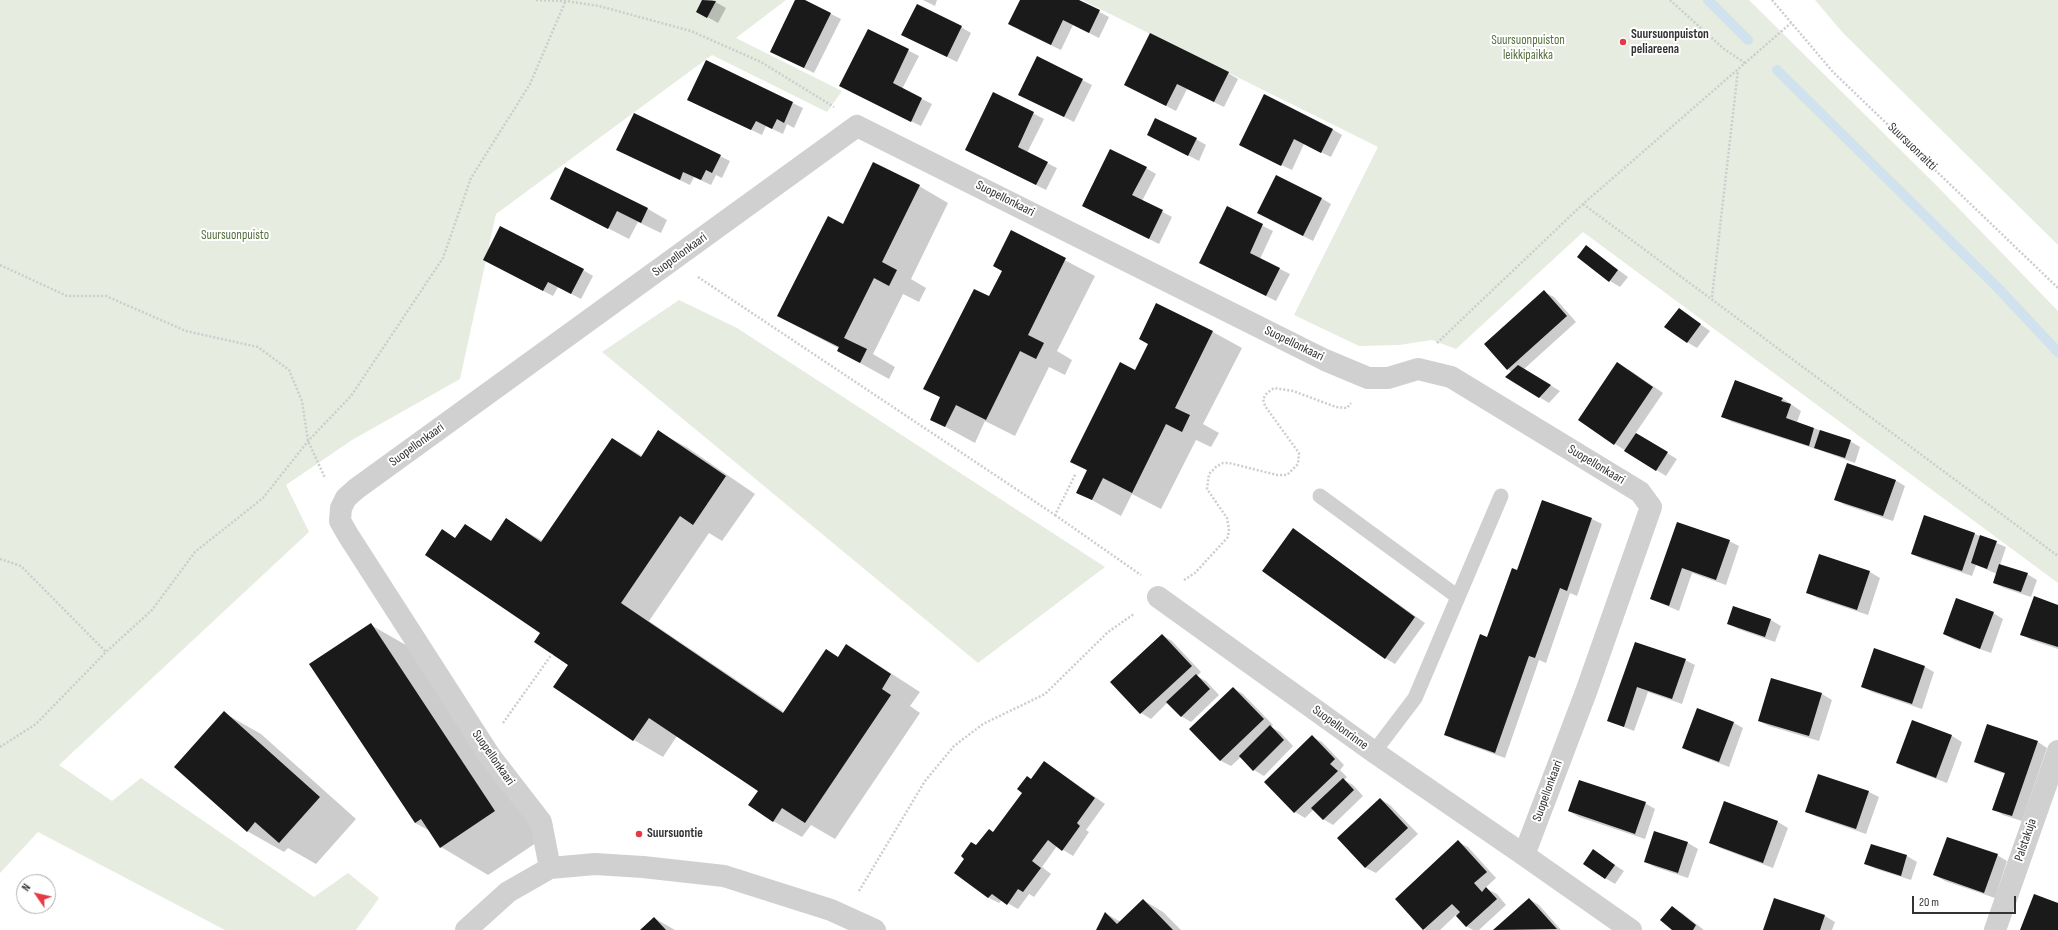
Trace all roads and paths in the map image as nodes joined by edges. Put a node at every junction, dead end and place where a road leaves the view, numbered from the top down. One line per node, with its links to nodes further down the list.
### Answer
1 (536, 0): 5 (path)
2 (580, 0): 6 (path)
3 (1670, 0): 8 (path)
4 (1772, 0): 7 (path, Suursuonraitti)
5 (566, 1): 6 (path); 18 (path)
6 (577, 3): 10 (path)
7 (1791, 23): 8 (path); 14 (path, Suursuonraitti)
8 (1746, 63): 9 (path)
9 (1738, 70): 11 (path); 15 (path)
10 (857, 126): 12 (street, Suopellonkaari); 17 (street, Suopellonkaari)
11 (1583, 204): 15 (path); 16 (path)
12 (672, 260): 22 (street, Suopellonkaari); 23 (path)
13 (0, 265): 18 (path)
14 (2058, 288)
15 (1712, 297): 24 (path)
16 (1418, 369): 17 (street, Suopellonkaari); 34 (street, Suopellonkaari)
17 (1368, 378): 26 (path)
18 (308, 441): 22 (path); 28 (path)
19 (1076, 473): 23 (path)
20 (1320, 496): 27 (lane)
21 (1501, 496): 27 (lane)
22 (340, 508): 35 (street, Suopellonkaari)
23 (1055, 515): 26 (path)
24 (2058, 556)
25 (0, 559): 28 (path)
26 (1158, 597): 33 (street, Suopellonrinne); 36 (path)
27 (1458, 597): 33 (lane)
28 (106, 652): 31 (path)
29 (552, 654): 30 (path)
30 (503, 723)
31 (0, 748)
32 (2058, 751): 40 (street, Palstakuja)
33 (1374, 752): 34 (street, Suopellonrinne)
34 (1524, 855): 39 (street)
35 (550, 868): 36 (street); 37 (street)
36 (847, 917): 38 (street)
37 (466, 930)
38 (874, 930)
39 (1631, 930)
40 (1995, 930)

